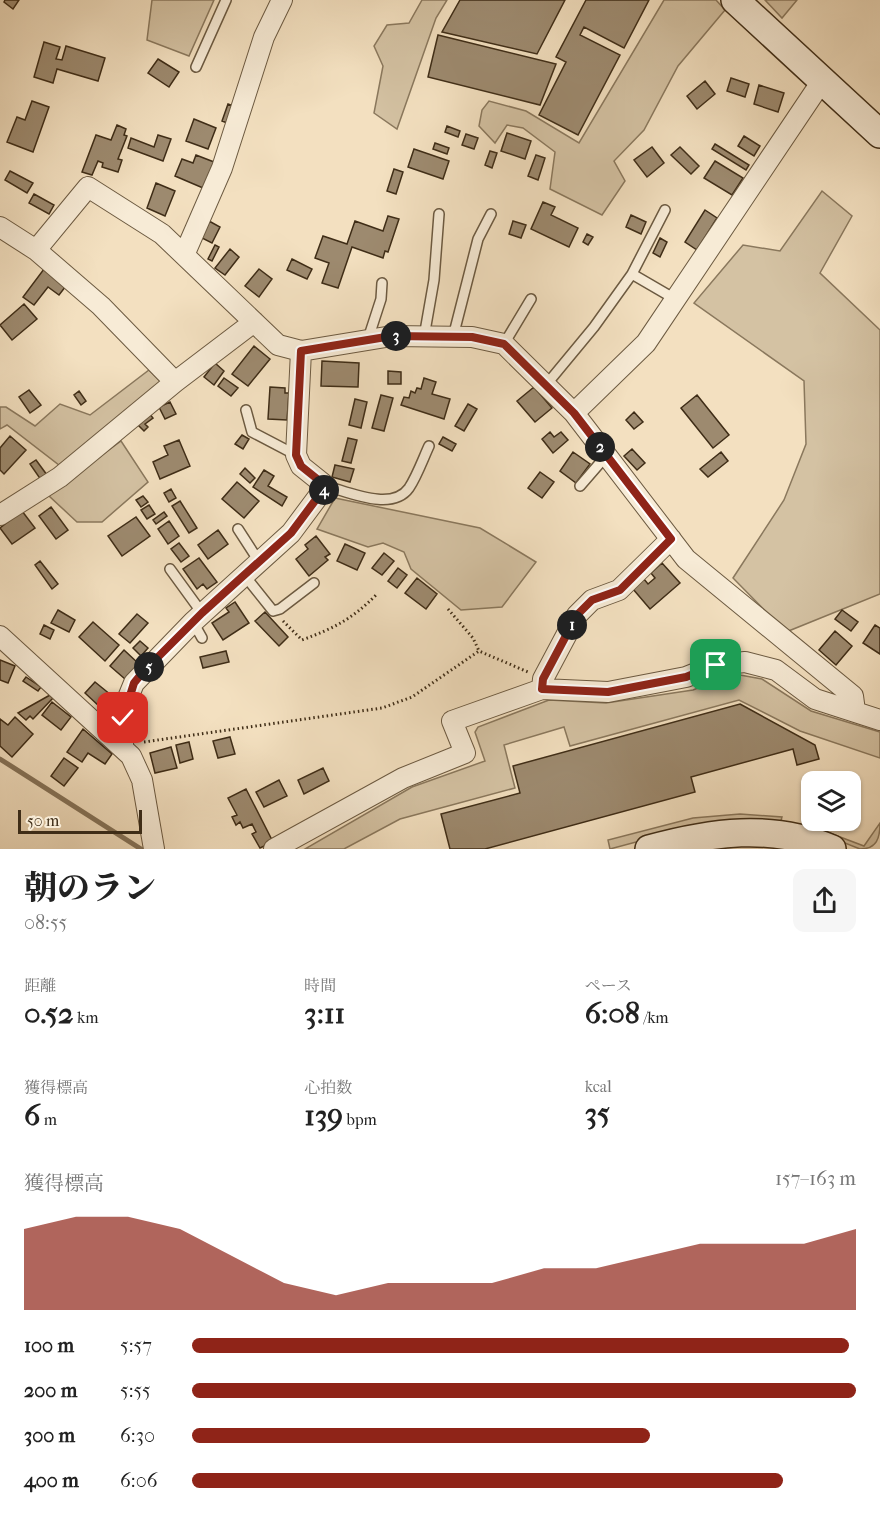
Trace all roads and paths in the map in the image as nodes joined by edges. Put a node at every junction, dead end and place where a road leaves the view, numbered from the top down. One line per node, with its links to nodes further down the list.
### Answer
1 (226, 0): 4 (lane)
2 (282, 0): 12 (street)
3 (735, 0): 5 (street)
4 (196, 67)
5 (822, 81): 6 (street); 16 (street)
6 (880, 134)
7 (665, 210): 13 (lane)
8 (439, 214): 18 (lane)
9 (491, 214): 19 (lane)
10 (0, 227): 11 (street)
11 (36, 250): 12 (street); 23 (street)
12 (185, 253): 17 (street)
13 (632, 274): 16 (lane); 24 (lane)
14 (382, 283): 20 (lane)
15 (531, 298): 21 (lane)
16 (675, 299): 26 (street)
17 (254, 322): 22 (street); 23 (street)
18 (424, 337): 19 (street); 20 (street)
19 (453, 337): 21 (street)
20 (369, 339): 22 (street)
21 (504, 344): 24 (street)
22 (301, 351): 28 (street)
23 (175, 382): 32 (street)
24 (546, 385): 26 (street)
25 (246, 410): 28 (lane)
26 (574, 413): 29 (street)
27 (429, 446): 30 (lane)
28 (296, 455): 30 (street)
29 (606, 456): 31 (lane); 34 (street)
30 (326, 486): 35 (street)
31 (580, 486)
32 (0, 515)
33 (238, 530): 35 (lane)
34 (671, 539): 45 (street); 46 (street)
35 (260, 563): 37 (street)
36 (170, 569): 42 (lane)
37 (245, 576): 41 (lane); 42 (street)
38 (315, 583): 41 (lane)
39 (376, 595): 41 (path)
40 (448, 609): 44 (path)
41 (273, 610)
42 (199, 624): 48 (street)
43 (0, 636): 48 (street)
44 (479, 651): 45 (path); 48 (path)
45 (542, 684): 46 (street); 50 (street)
46 (855, 711): 47 (street)
47 (880, 720)
48 (123, 746): 49 (street)
49 (154, 849)
50 (274, 849)
51 (649, 849): 52 (street)
52 (832, 849)

